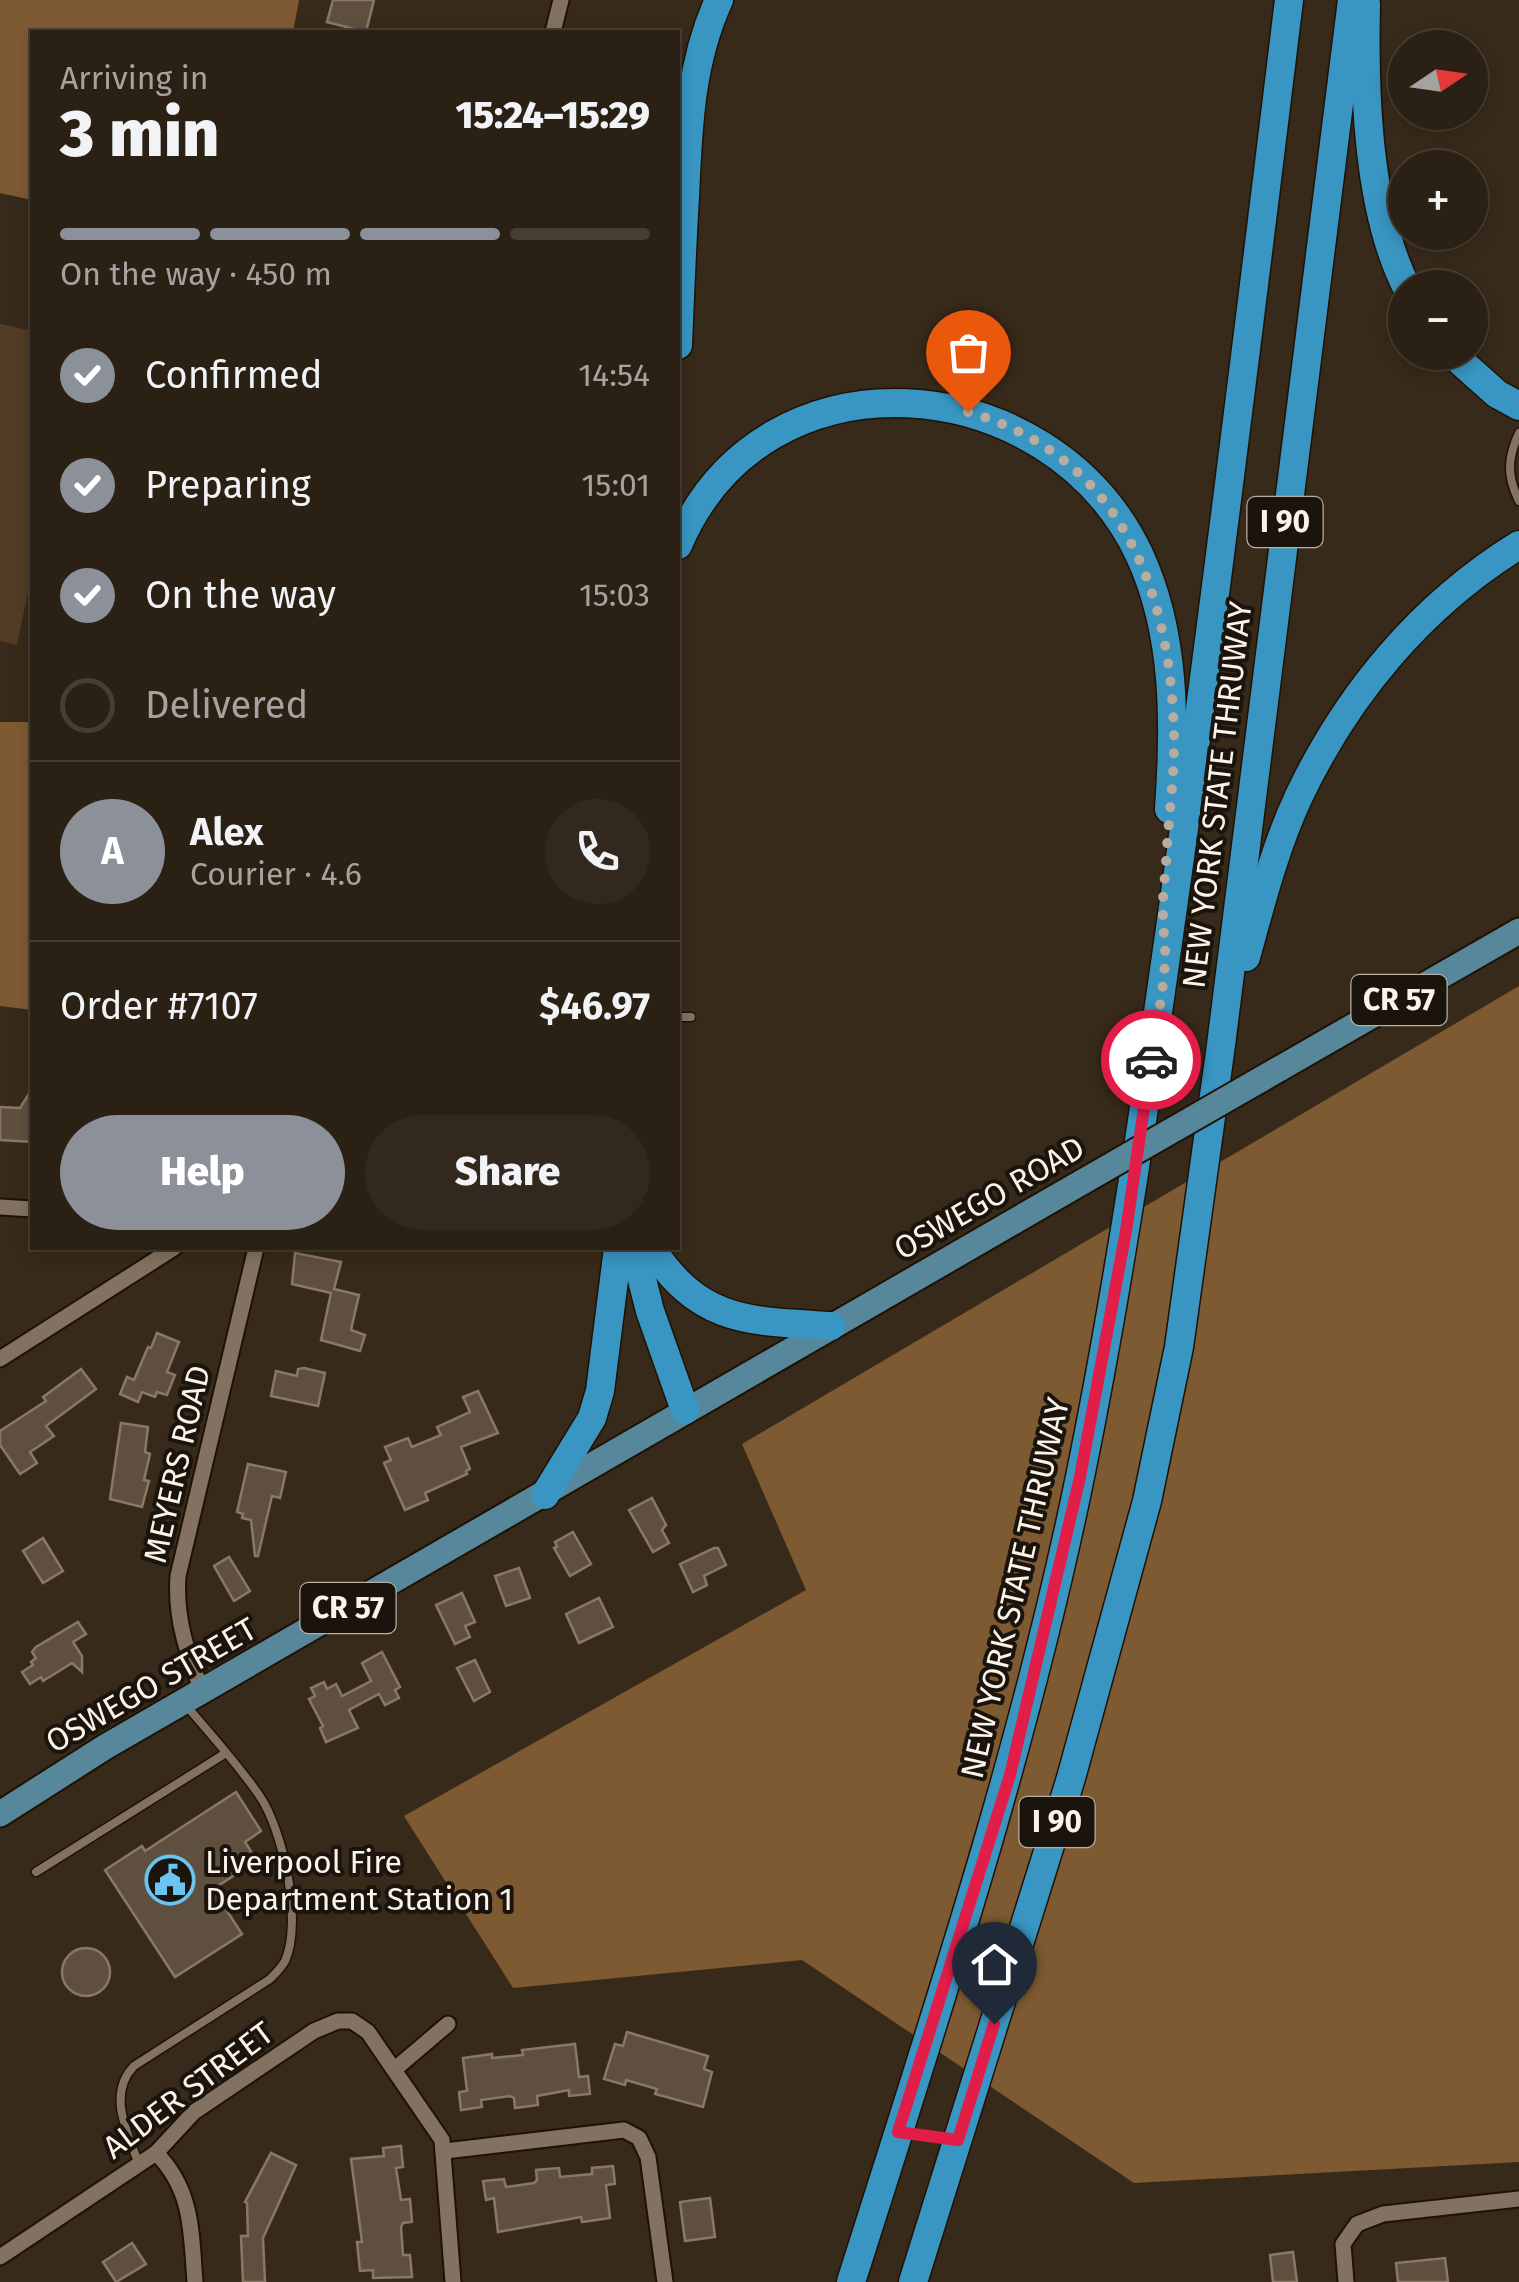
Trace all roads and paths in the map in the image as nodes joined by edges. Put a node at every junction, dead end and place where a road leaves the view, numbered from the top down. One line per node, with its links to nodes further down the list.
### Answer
1 (561, 0): 7 (street)
2 (703, 0): 8 (highway)
3 (719, 0): 10 (highway)
4 (1289, 0): 18 (highway, NEW YORK STATE THRUWAY / I 90)
5 (1352, 0): 21 (highway, NEW YORK STATE THRUWAY / I 90)
6 (1366, 0): 9 (highway)
7 (554, 30)
8 (680, 75)
9 (1400, 270)
10 (680, 301)
11 (1470, 370): 12 (highway)
12 (1519, 406)
13 (1519, 434): 14 (lane)
14 (1519, 502)
15 (680, 541): 18 (highway)
16 (1519, 545): 21 (highway)
17 (1519, 931): 29 (main road, OSWEGO ROAD / CR 57, bridge)
18 (1166, 959): 39 (highway, NEW YORK STATE THRUWAY / I 90)
19 (680, 1017): 20 (lane)
20 (691, 1017)
21 (1221, 1045): 40 (highway, NEW YORK STATE THRUWAY / I 90)
22 (0, 1207): 23 (street)
23 (30, 1209)
24 (171, 1250): 30 (street)
25 (256, 1250): 33 (street, MEYERS ROAD)
26 (618, 1250): 32 (highway)
27 (635, 1250): 31 (highway)
28 (652, 1250): 29 (highway)
29 (832, 1326): 31 (main road, OSWEGO ROAD / CR 57)
30 (0, 1359)
31 (685, 1410): 32 (main road, OSWEGO ROAD / CR 57)
32 (545, 1495): 33 (main road, OSWEGO STREET / CR 57)
33 (193, 1697): 34 (lane); 35 (main road, OSWEGO STREET / CR 57)
34 (226, 1753): 36 (lane); 43 (lane)
35 (0, 1814)
36 (36, 1872)
37 (448, 2024): 38 (street)
38 (395, 2069): 41 (street); 42 (street, ALDER STREET)
39 (898, 2132): 40 (lane); 49 (highway, NEW YORK STATE THRUWAY / I 90)
40 (958, 2140): 50 (highway, NEW YORK STATE THRUWAY / I 90)
41 (445, 2151): 47 (street); 48 (street)
42 (156, 2153): 43 (street, ALDER STREET); 46 (street)
43 (139, 2164): 45 (street, ALDER STREET)
44 (1519, 2200): 51 (street)
45 (3, 2249)
46 (195, 2282)
47 (453, 2282)
48 (665, 2282)
49 (851, 2282)
50 (912, 2282)
51 (1346, 2282)

